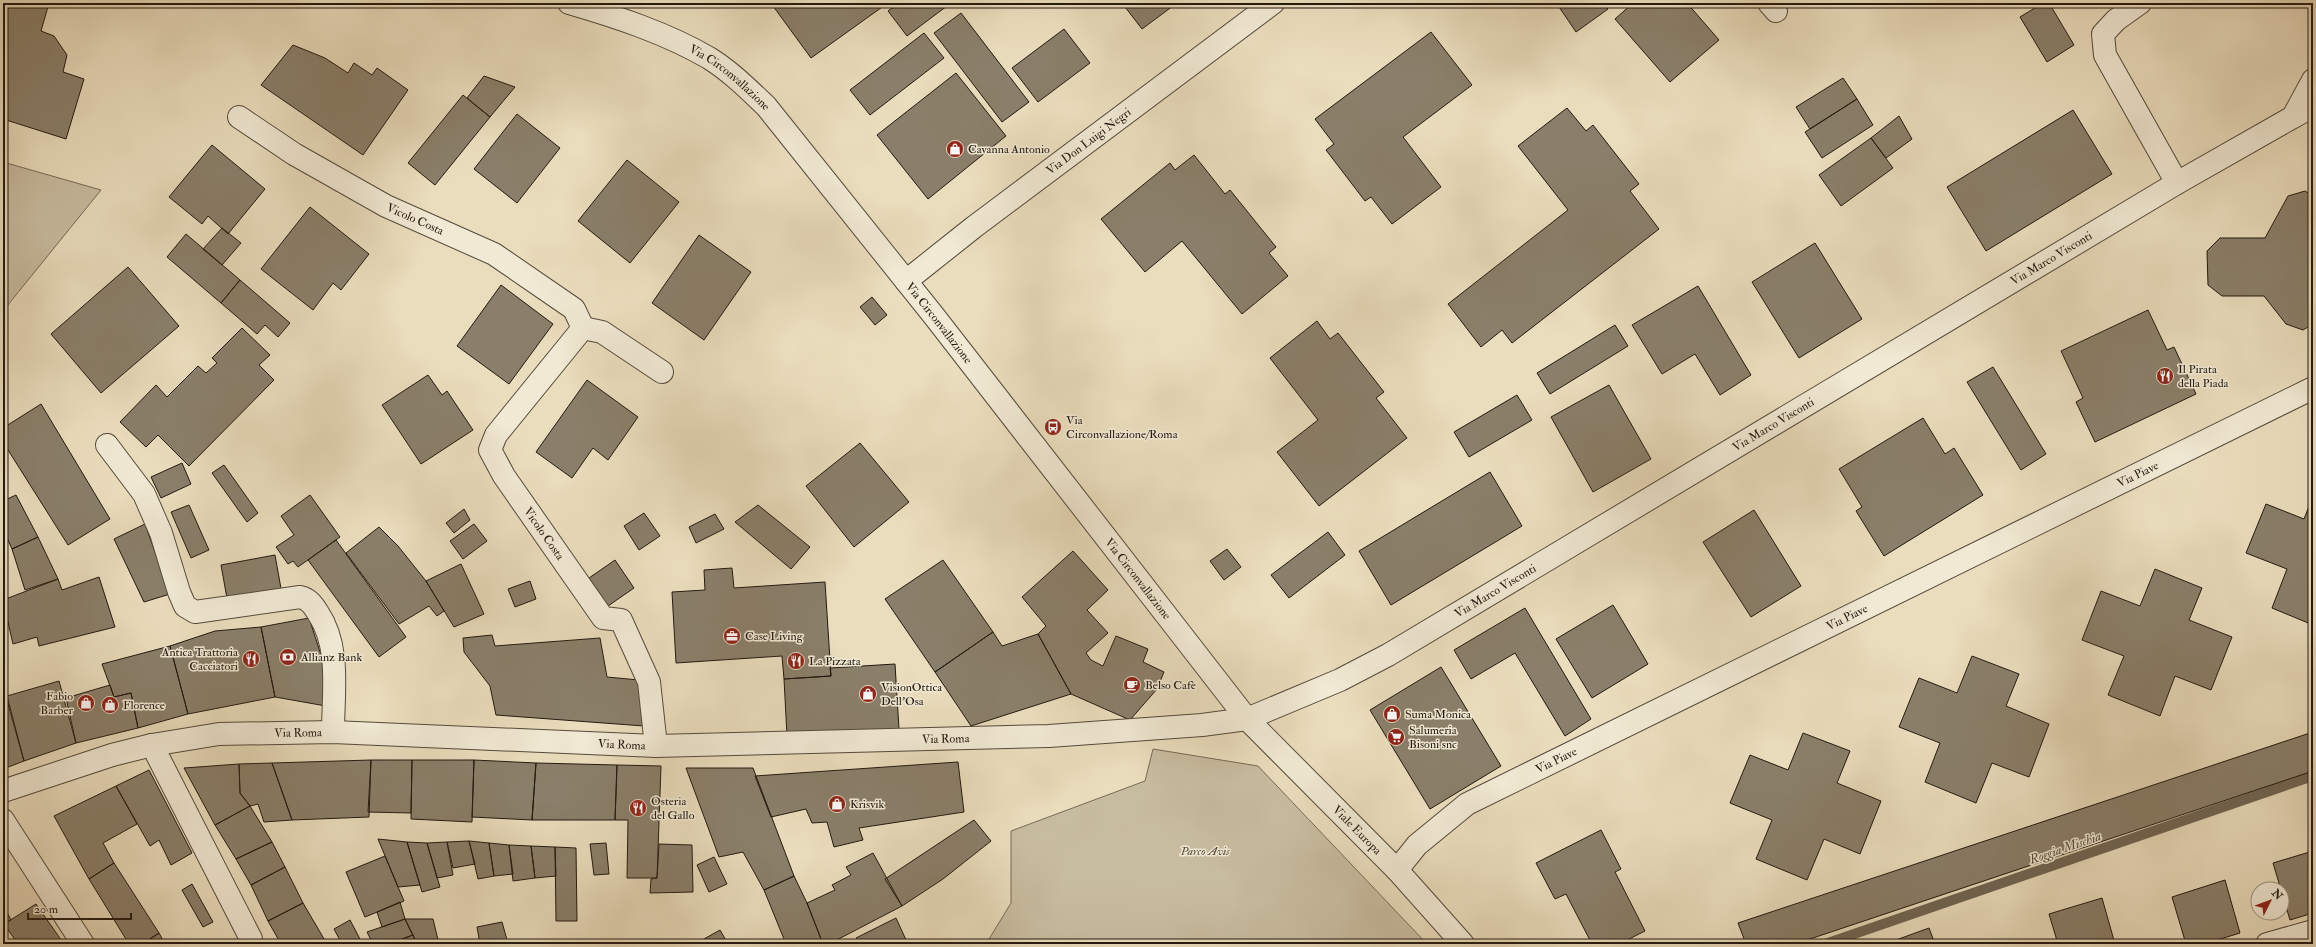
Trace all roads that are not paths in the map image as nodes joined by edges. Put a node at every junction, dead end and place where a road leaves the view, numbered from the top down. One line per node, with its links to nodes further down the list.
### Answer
1 (570, 3): 11 (street, Via Circonvallazione)
2 (1273, 3): 11 (street, Via Don Luigi Negri)
3 (2115, 3): 5 (street)
4 (2140, 3): 5 (street)
5 (2103, 34): 10 (street)
6 (2313, 80): 9 (street)
7 (2313, 106): 9 (street, Via Marco Visconti)
8 (239, 118): 12 (street, Vicolo Costa)
9 (2293, 118): 10 (street, Via Marco Visconti)
10 (2177, 183): 16 (street, Via Marco Visconti)
11 (906, 281): 16 (street, Via Circonvallazione)
12 (583, 328): 13 (street); 19 (street, Vicolo Costa)
13 (662, 372)
14 (2313, 388): 22 (street, Via Piave)
15 (107, 445): 17 (street)
16 (1247, 719): 19 (street, Via Roma); 22 (street, Viale Europa)
17 (333, 732): 18 (street, Via Roma); 19 (street, Via Roma)
18 (152, 744): 20 (street, Via Roma); 24 (street)
19 (656, 746)
20 (3, 791)
21 (3, 820): 25 (street)
22 (1397, 870): 26 (street, Viale Europa)
23 (2313, 931): 27 (street)
24 (251, 939)
25 (83, 944)
26 (1463, 944)
27 (2266, 944)

